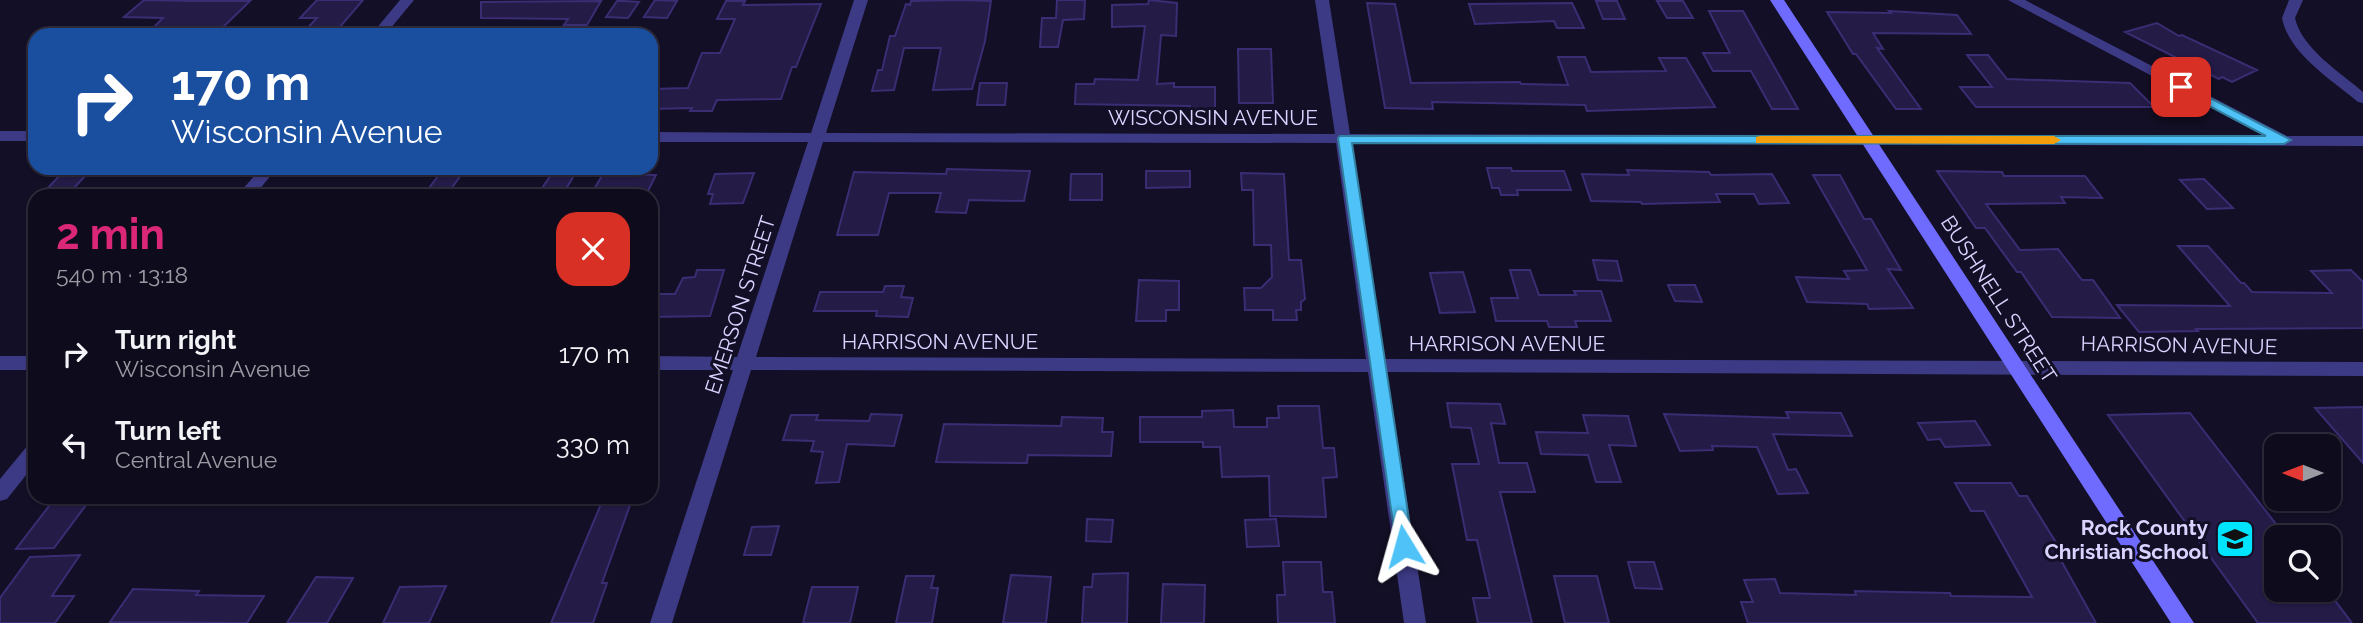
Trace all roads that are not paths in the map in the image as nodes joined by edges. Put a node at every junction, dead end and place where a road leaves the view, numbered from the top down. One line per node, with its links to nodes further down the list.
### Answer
1 (407, 0): 7 (street)
2 (861, 0): 12 (street, EMERSON STREET)
3 (1322, 0): 13 (street)
4 (1777, 0): 14 (street, BUSHNELL STREET)
5 (2015, 0): 15 (street)
6 (2296, 0): 8 (street)
7 (385, 28)
8 (2363, 99)
9 (0, 136): 10 (street)
10 (28, 136)
11 (658, 137): 12 (street, WISCONSIN AVENUE)
12 (818, 137): 13 (street, WISCONSIN AVENUE); 22 (street, EMERSON STREET)
13 (1345, 138): 14 (street, WISCONSIN AVENUE); 23 (street)
14 (1867, 140): 15 (street, WISCONSIN AVENUE); 24 (street, BUSHNELL STREET)
15 (2284, 140): 16 (street, WISCONSIN AVENUE)
16 (2363, 141)
17 (263, 175): 18 (street)
18 (251, 189)
19 (0, 363): 20 (street)
20 (28, 363)
21 (658, 363): 22 (street, HARRISON AVENUE)
22 (745, 363): 23 (street, HARRISON AVENUE); 28 (street, EMERSON STREET)
23 (1377, 365): 24 (street, HARRISON AVENUE); 29 (street)
24 (2015, 366): 25 (street, HARRISON AVENUE); 30 (street, BUSHNELL STREET)
25 (2363, 369)
26 (28, 459): 27 (street)
27 (0, 493)
28 (661, 623)
29 (1415, 623)
30 (2183, 623)

